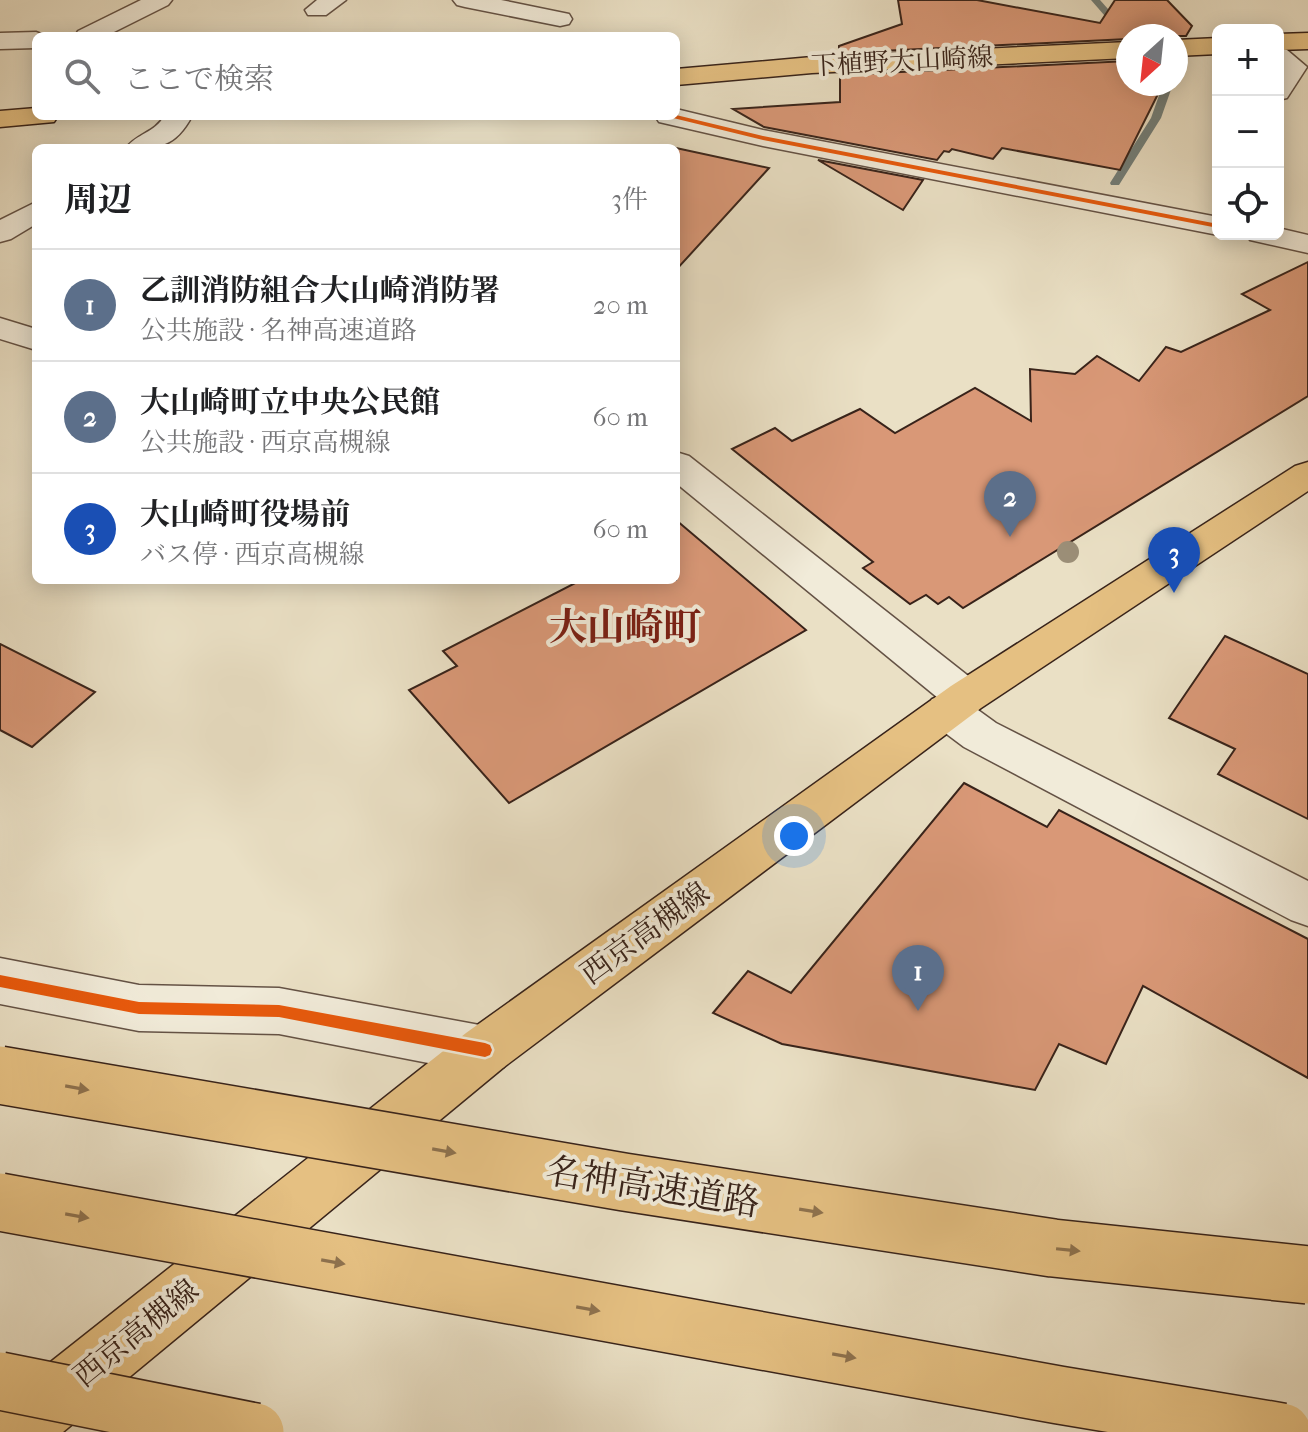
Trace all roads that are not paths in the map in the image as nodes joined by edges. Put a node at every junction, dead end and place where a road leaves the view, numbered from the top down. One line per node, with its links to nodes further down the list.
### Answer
1 (160, 0): 5 (street)
2 (465, 0): 4 (street)
3 (585, 0): 4 (street)
4 (560, 19): 6 (street)
5 (95, 32)
6 (544, 32)
7 (32, 40): 8 (street)
8 (0, 41)
9 (1308, 41): 10 (main road)
10 (1284, 42)
11 (1212, 46): 12 (main road)
12 (1188, 47)
13 (1116, 51): 15 (main road, 下植野大山崎線)
14 (1284, 60): 16 (street)
15 (680, 77)
16 (1284, 83)
17 (32, 117): 18 (main road)
18 (0, 119)
19 (680, 119): 23 (street)
20 (176, 120): 21 (street)
21 (147, 144)
22 (32, 213): 24 (street)
23 (1212, 225)
24 (0, 233)
25 (1284, 239): 26 (street)
26 (1308, 244)
27 (0, 328): 28 (street)
28 (32, 339)
29 (680, 467): 31 (street)
30 (1308, 474): 31 (main road, 西京高槻線)
31 (957, 704): 32 (street); 34 (main road, 西京高槻線)
32 (1308, 905)
33 (0, 981): 34 (street)
34 (485, 1050): 39 (main road, 西京高槻線)
35 (0, 1075): 37 (main road, 名神高速道路, one-way to 37, bridge)
36 (0, 1202): 41 (main road, one-way to 41, bridge)
37 (1308, 1275)
38 (0, 1381): 40 (main road, bridge)
39 (13, 1432)
40 (255, 1432)
41 (1282, 1432)

